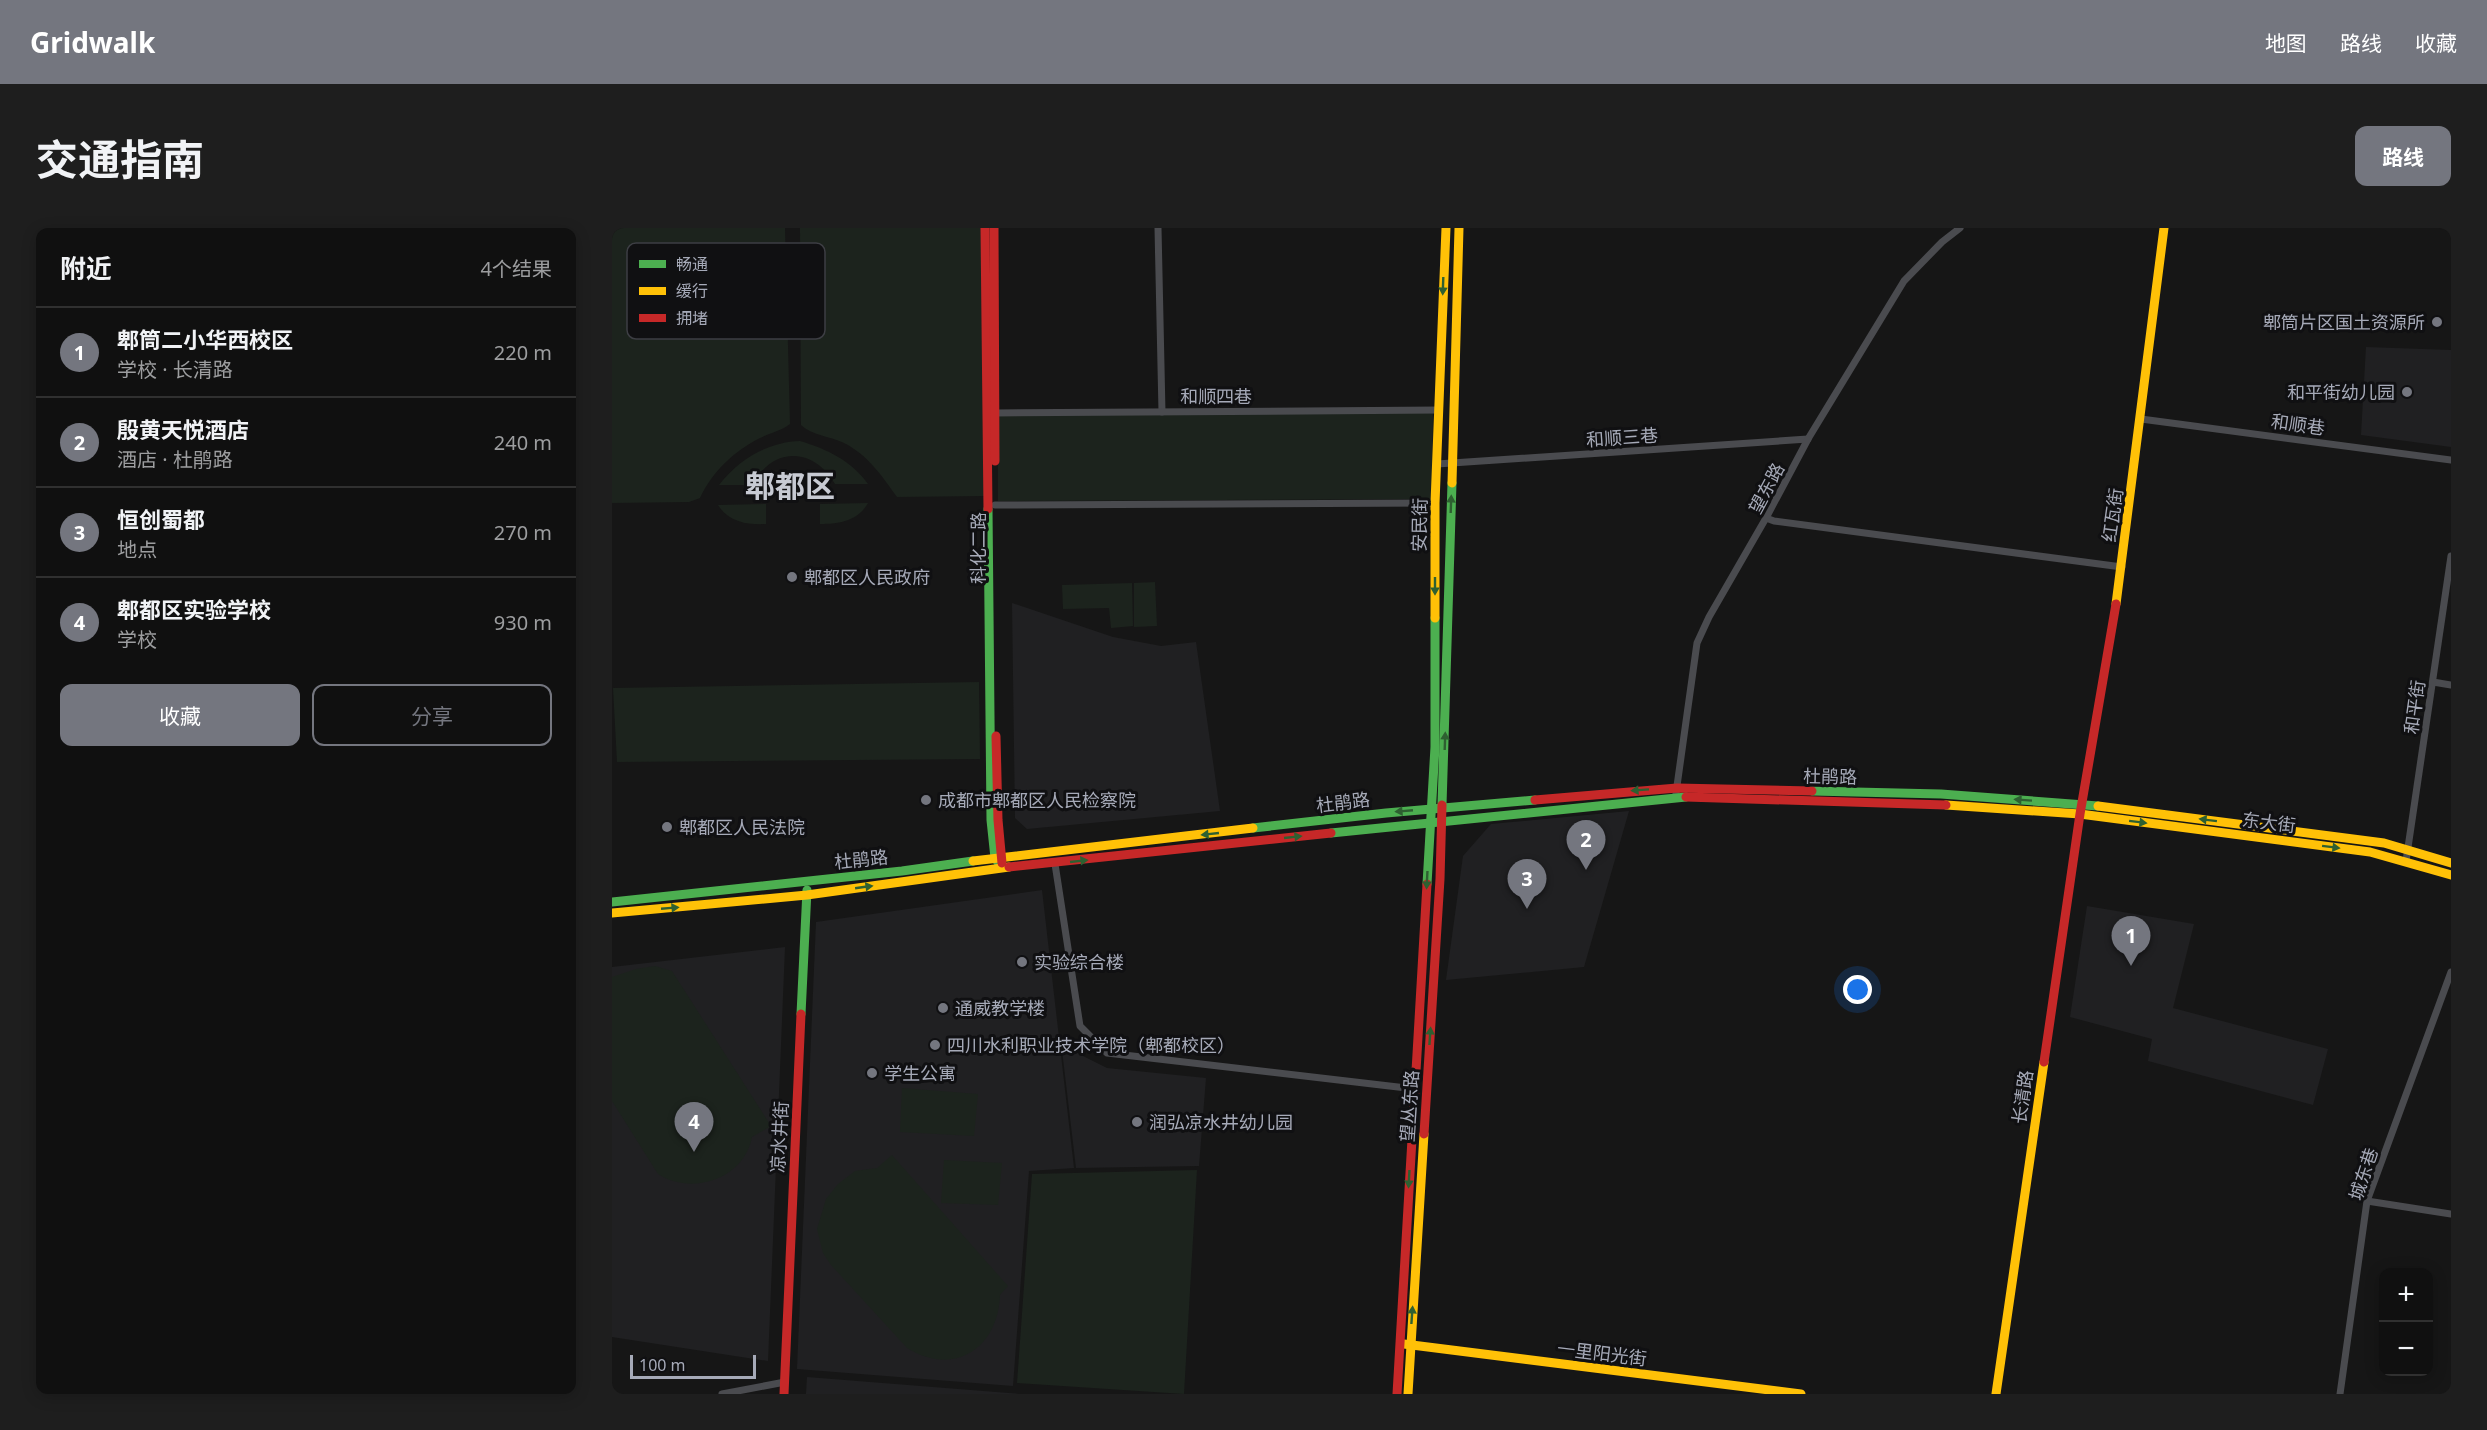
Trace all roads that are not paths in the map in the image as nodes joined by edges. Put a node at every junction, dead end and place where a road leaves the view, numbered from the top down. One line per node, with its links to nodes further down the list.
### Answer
1 (986, 228): 30 (main road)
2 (994, 228): 9 (main road, 科化二路)
3 (1158, 228): 10 (street)
4 (1446, 228): 8 (main road, 安民街, one-way to 8)
5 (1459, 228): 14 (main road, 安民街)
6 (1960, 228): 12 (street, 望东路)
7 (2164, 228): 11 (main road, 红瓦街)
8 (1438, 410): 10 (street, 和顺四巷); 15 (main road, 安民街)
9 (995, 412): 10 (street, 和顺四巷); 17 (main road, 科化二路)
10 (1162, 412)
11 (2141, 419): 13 (street, 和顺巷); 20 (main road, 红瓦街)
12 (1808, 439): 14 (street, 和顺三巷); 18 (street, 望东路)
13 (2451, 460)
14 (1453, 463): 15 (street, 和顺三巷); 24 (main road, 安民街, one-way to 14)
15 (1437, 464): 16 (main road, 安民街)
16 (1435, 503): 17 (street); 25 (main road, 安民街, one-way to 25)
17 (994, 505): 30 (main road, 科化二路)
18 (1766, 518): 20 (street); 23 (street, 望东路)
19 (2451, 556): 21 (street, 和平街)
20 (2121, 567): 26 (main road, 红瓦街)
21 (2433, 682): 22 (street); 29 (street, 和平街)
22 (2451, 685)
23 (1676, 792): 24 (main road, 杜鹃路, one-way to 24); 26 (main road, 杜鹃路); 27 (main road, 杜鹃路)
24 (1443, 807): 25 (main road, 杜鹃路); 27 (main road, 安民街)
25 (1432, 808): 28 (main road, 安民街); 30 (main road, 杜鹃路, one-way to 30)
26 (2080, 809): 29 (main road, 东大街, one-way to 26); 31 (main road, 东大街, one-way to 31); 52 (main road, 长清路)
27 (1442, 820): 28 (main road, 杜鹃路); 45 (main road, 望丛东路, one-way to 27)
28 (1431, 822): 33 (main road, 杜鹃路, one-way to 28); 41 (main road, 望丛东路, one-way to 41)
29 (2408, 849): 31 (street, 和平街); 32 (main road, 东大街)
30 (998, 858): 34 (main road, 科化二路); 36 (main road, 杜鹃路)
31 (2406, 861): 35 (main road, 东大街)
32 (2451, 863)
33 (1055, 864): 34 (main road, 杜鹃路); 41 (street)
34 (1003, 868): 37 (main road, 杜鹃路, one-way to 34)
35 (2451, 875)
36 (808, 882): 37 (main road, 凉水井街); 38 (main road, 杜鹃路)
37 (807, 895): 39 (main road, 杜鹃路, one-way to 37); 46 (main road, 凉水井街)
38 (612, 902)
39 (612, 913)
40 (2451, 972): 42 (street, 城东巷)
41 (1415, 1089): 44 (main road, 望丛东路, one-way to 44)
42 (2367, 1201): 43 (street); 53 (street, 城东巷)
43 (2451, 1214)
44 (1400, 1344): 45 (main road, 一里阳光街); 49 (main road, 望丛东路)
45 (1410, 1345): 50 (main road, 望丛东路); 51 (main road, 一里阳光街)
46 (784, 1382): 47 (street); 48 (main road, 凉水井街)
47 (723, 1394)
48 (784, 1394)
49 (1397, 1394)
50 (1408, 1394)
51 (1801, 1394)
52 (1996, 1394)
53 (2340, 1394)

